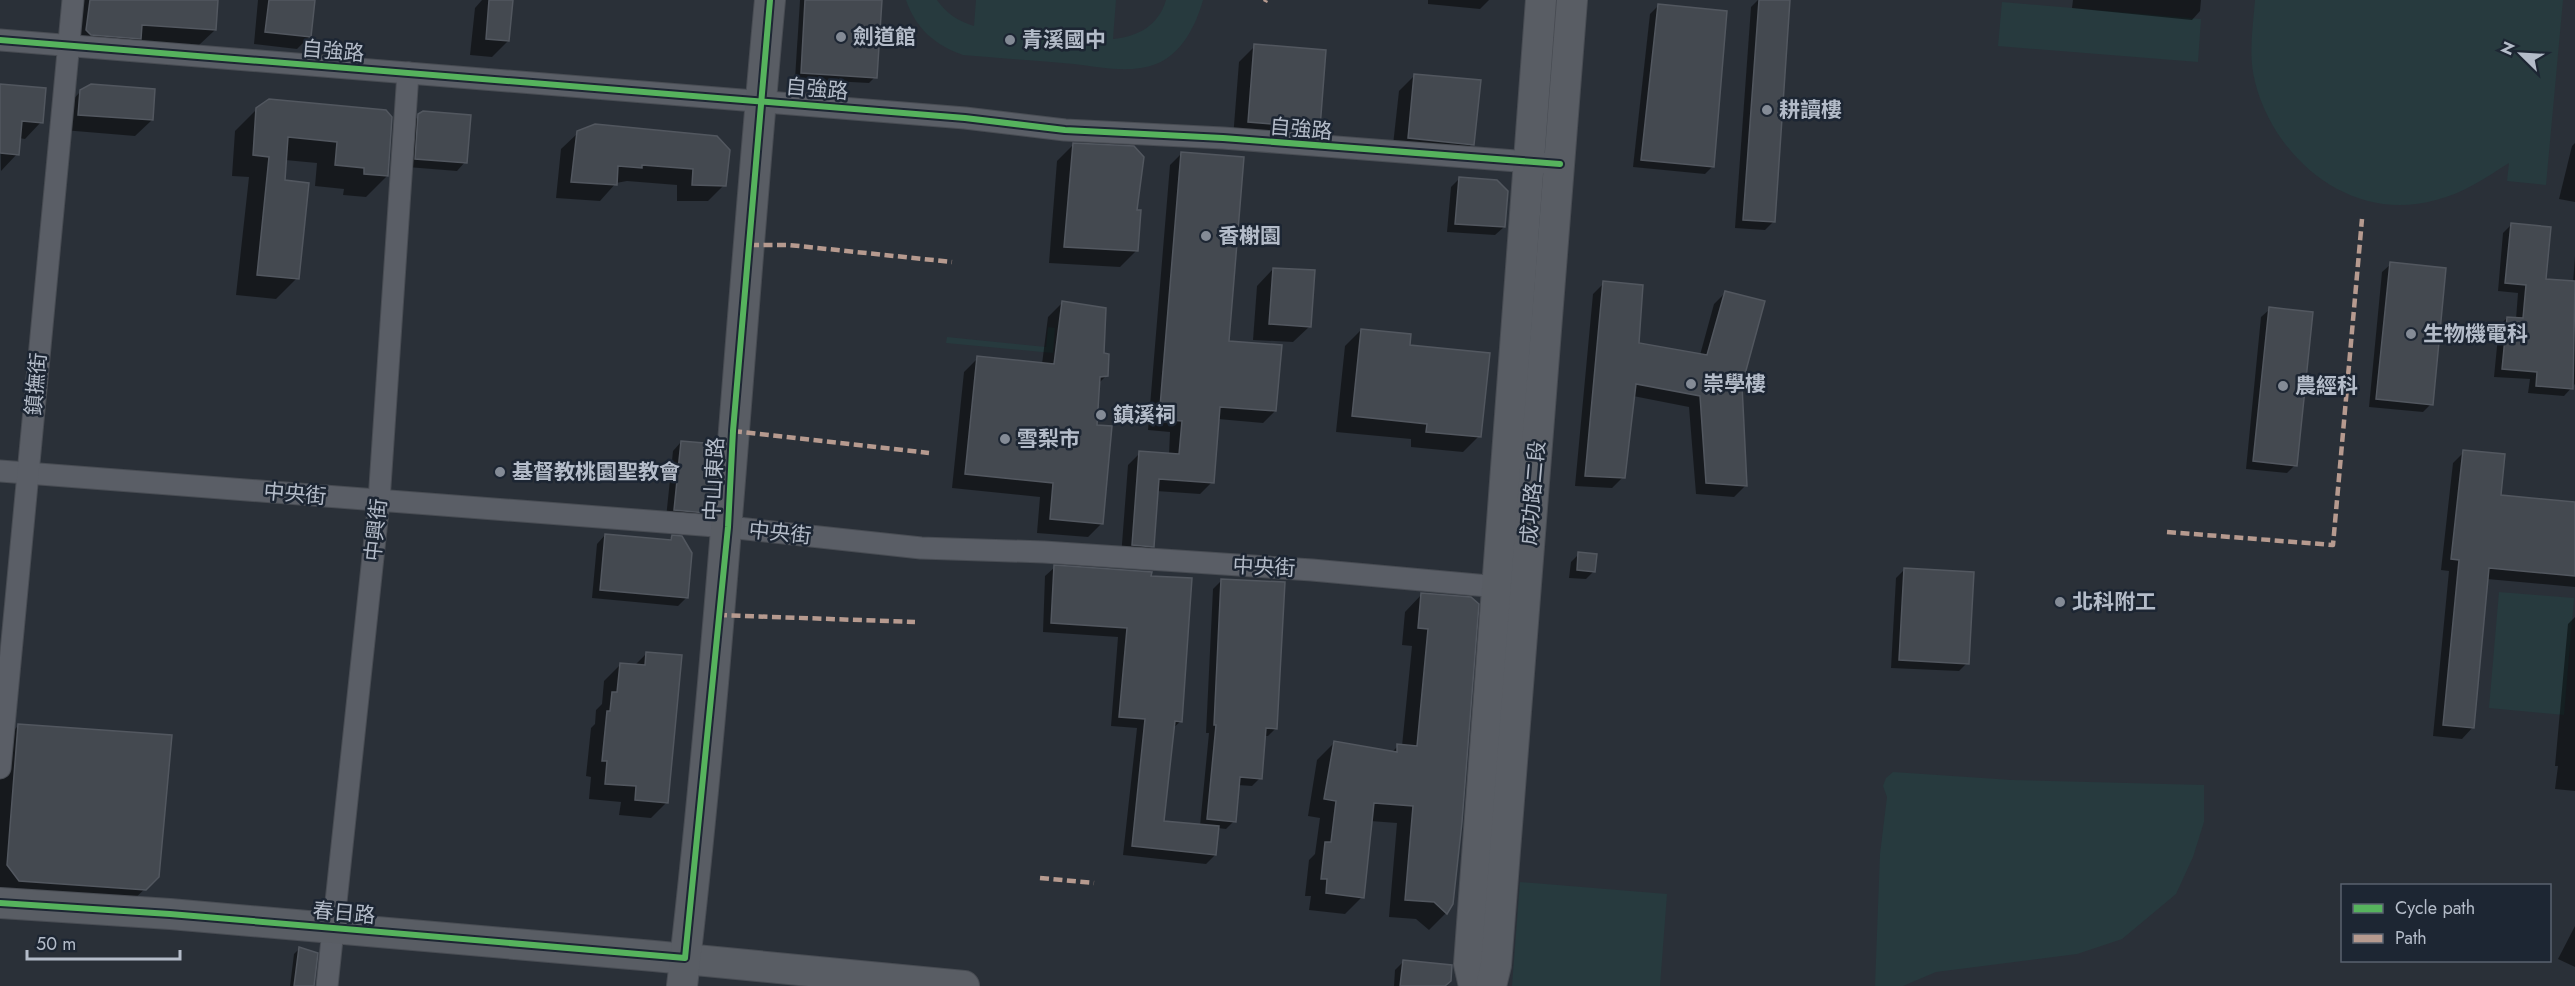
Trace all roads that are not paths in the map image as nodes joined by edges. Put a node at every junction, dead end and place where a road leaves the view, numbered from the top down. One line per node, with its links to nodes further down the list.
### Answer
1 (73, 0): 6 (street, 鎮撫街)
2 (770, 0): 8 (street, 中山東路)
3 (1540, 3): 4 (street); 9 (street, 成功路二段)
4 (1572, 4): 10 (street, 成功路二段)
5 (0, 40): 6 (street, 自強路)
6 (68, 46): 7 (street, 自強路); 12 (street, 鎮撫街)
7 (408, 73): 8 (street, 自強路); 13 (street, 中興街)
8 (760, 101): 9 (street, 自強路); 14 (street, 中山東路)
9 (1529, 162): 10 (street, 自強路); 15 (street, 成功路二段)
10 (1560, 164): 15 (street, 成功路二段)
11 (0, 471): 12 (street, 中央街)
12 (28, 474): 13 (street, 中央街); 16 (street, 鎮撫街)
13 (379, 501): 14 (street, 中央街); 18 (street, 中興街)
14 (728, 527): 15 (street, 中央街); 19 (street, 中山東路)
15 (1511, 588): 22 (street, 成功路二段); 23 (street, 成功路二段)
16 (0, 768)
17 (0, 903): 18 (street, 春日路)
18 (333, 929): 19 (street, 春日路); 20 (street, 中興街)
19 (684, 972): 21 (street, 春日路)
20 (327, 986)
21 (964, 986)
22 (1474, 986)
23 (1491, 986)

